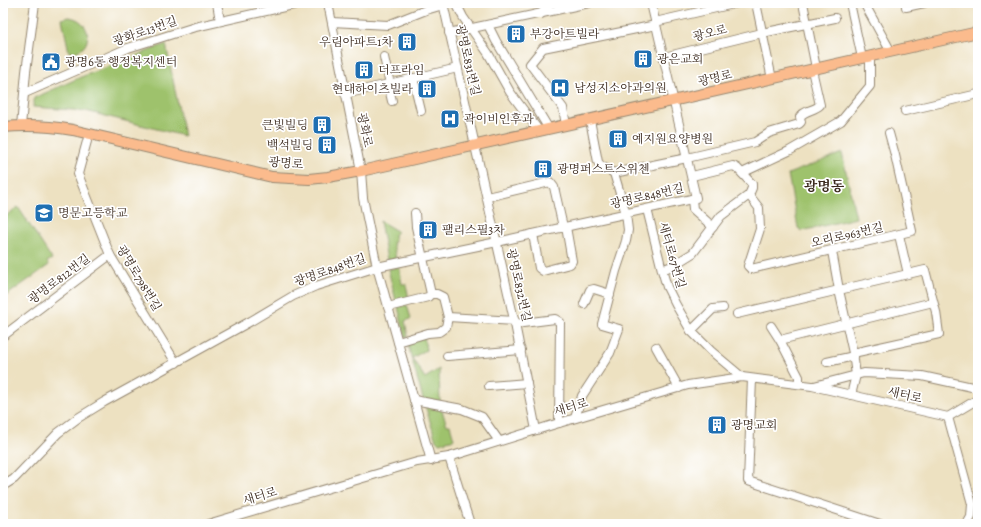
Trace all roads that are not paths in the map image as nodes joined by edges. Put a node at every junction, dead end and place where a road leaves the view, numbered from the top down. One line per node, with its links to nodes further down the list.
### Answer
1 (35, 3): 38 (street)
2 (217, 3): 20 (street)
3 (302, 3): 16 (street, 광화로13번길)
4 (328, 3): 21 (street, 광화로)
5 (457, 3): 25 (street)
6 (550, 3): 18 (street)
7 (589, 3): 18 (street)
8 (651, 3): 22 (street)
9 (738, 3): 22 (street, 광오로)
10 (756, 3): 28 (street)
11 (803, 3): 23 (street)
12 (850, 3): 32 (street)
13 (864, 3): 29 (street)
14 (924, 3): 17 (street)
15 (443, 4): 21 (street); 27 (street, 광명로831번길)
16 (284, 5): 20 (street, 광화로13번길)
17 (906, 7)
18 (541, 14): 24 (street)
19 (835, 18): 23 (street, 광오로)
20 (220, 21): 38 (street, 광화로13번길)
21 (332, 22): 39 (street, 광화로)
22 (656, 23): 31 (street); 46 (street)
23 (807, 24): 28 (street, 광오로); 34 (street)
24 (488, 26): 25 (street); 49 (street)
25 (470, 30): 27 (street); 49 (street)
26 (978, 32): 29 (main road, 광명로)
27 (450, 33): 33 (street, 광명로831번길)
28 (762, 33): 31 (street, 광오로); 36 (street)
29 (891, 52): 32 (main road, 광명로)
30 (384, 57): 37 (street)
31 (664, 57): 42 (street)
32 (866, 57): 34 (main road, 광명로); 56 (street)
33 (458, 68): 35 (street); 52 (street, 광명로831번길)
34 (814, 69): 36 (main road, 광명로); 53 (street)
35 (413, 78): 37 (street); 43 (street)
36 (772, 79): 42 (main road, 광명로)
37 (389, 84): 39 (street); 41 (street)
38 (25, 93): 47 (street)
39 (345, 94): 54 (street, 광화로)
40 (978, 94): 44 (street)
41 (392, 101)
42 (674, 101): 45 (main road, 광명로); 53 (street, 광명로848번길)
43 (421, 111)
44 (905, 111)
45 (590, 120): 46 (main road, 광명로); 55 (street)
46 (566, 125): 49 (main road, 광명로)
47 (21, 126): 48 (main road, 광명로); 51 (main road, 광명로)
48 (3, 127)
49 (544, 130): 52 (main road, 광명로)
50 (888, 133): 67 (street, 오리로963번길)
51 (89, 134): 54 (main road, 광명로); 70 (street, 광명로798번길)
52 (476, 145): 54 (main road, 광명로); 59 (street, 광명로832번길)
53 (687, 158): 55 (street); 57 (street, 광명로848번길)
54 (361, 171): 72 (street, 광화로)
55 (614, 173): 63 (street)
56 (742, 173): 57 (street, 광명로848번길); 58 (street)
57 (692, 176): 60 (street, 광명로848번길)
58 (750, 195): 65 (street); 69 (street, 오리로963번길)
59 (487, 197): 64 (street); 68 (street, 광명로832번길)
60 (692, 199): 61 (street, 광명로848번길); 65 (street)
61 (647, 209): 63 (street, 광명로848번길); 73 (street, 새터로67번길)
62 (415, 213): 71 (street)
63 (626, 214): 64 (street, 광명로848번길); 77 (street)
64 (565, 227): 66 (street, 광명로848번길); 66 (street)
65 (713, 227): 73 (street)
66 (533, 234): 68 (street, 광명로848번길)
67 (899, 235): 69 (street, 오리로963번길); 74 (street)
68 (497, 242): 71 (street, 광명로848번길); 84 (street, 광명로832번길)
69 (832, 251): 75 (street)
70 (110, 255): 88 (street, 광명로812번길); 96 (street, 광명로798번길)
71 (424, 258): 72 (street, 광명로848번길); 76 (street)
72 (377, 266): 80 (street, 광화로); 96 (street, 광명로848번길)
73 (662, 270): 87 (street, 새터로67번길)
74 (908, 274): 75 (street); 78 (street)
75 (839, 290): 82 (street); 85 (street)
76 (431, 294): 80 (street); 83 (street)
77 (610, 294): 79 (street); 112 (street)
78 (933, 302): 85 (street); 93 (street)
79 (584, 304)
80 (388, 307): 90 (street, 광화로)
81 (724, 308): 87 (street)
82 (737, 314)
83 (448, 317): 84 (street); 90 (street)
84 (515, 323): 92 (street, 광명로832번길); 113 (street)
85 (846, 323): 89 (street); 93 (street)
86 (771, 326): 89 (street)
87 (691, 331): 98 (street, 새터로67번길)
88 (3, 336)
89 (780, 340): 102 (street)
90 (398, 342): 110 (street, 광화로)
91 (656, 347): 106 (street)
92 (521, 350): 94 (street); 101 (street, 광명로832번길)
93 (853, 355): 95 (street); 97 (street)
94 (447, 356)
95 (826, 362)
96 (176, 363): 118 (street, 광명로848번길)
97 (856, 375): 100 (street); 105 (street); 108 (street)
98 (742, 377): 99 (street, 새터로); 106 (street, 새터로)
99 (752, 379): 102 (street, 새터로); 121 (street)
100 (836, 380): 104 (street); 107 (street)
101 (527, 382): 103 (street); 114 (street, 광명로832번길)
102 (799, 384): 104 (street, 새터로)
103 (489, 386)
104 (812, 386): 107 (street, 새터로)
105 (978, 386)
106 (679, 388): 112 (street, 새터로)
107 (832, 391): 108 (street, 새터로)
108 (851, 395): 111 (street, 새터로)
109 (978, 399): 111 (street)
110 (414, 400): 115 (street); 117 (street, 광화로)
111 (948, 417): 122 (street)
112 (576, 418): 113 (street, 새터로)
113 (559, 423): 114 (street, 새터로)
114 (536, 430): 115 (street, 새터로)
115 (499, 441): 116 (street, 새터로)
116 (449, 457): 117 (street, 새터로); 119 (street)
117 (430, 460): 120 (street, 새터로)
118 (3, 486)
119 (470, 523)
120 (208, 524)
121 (880, 524)
122 (967, 524)

